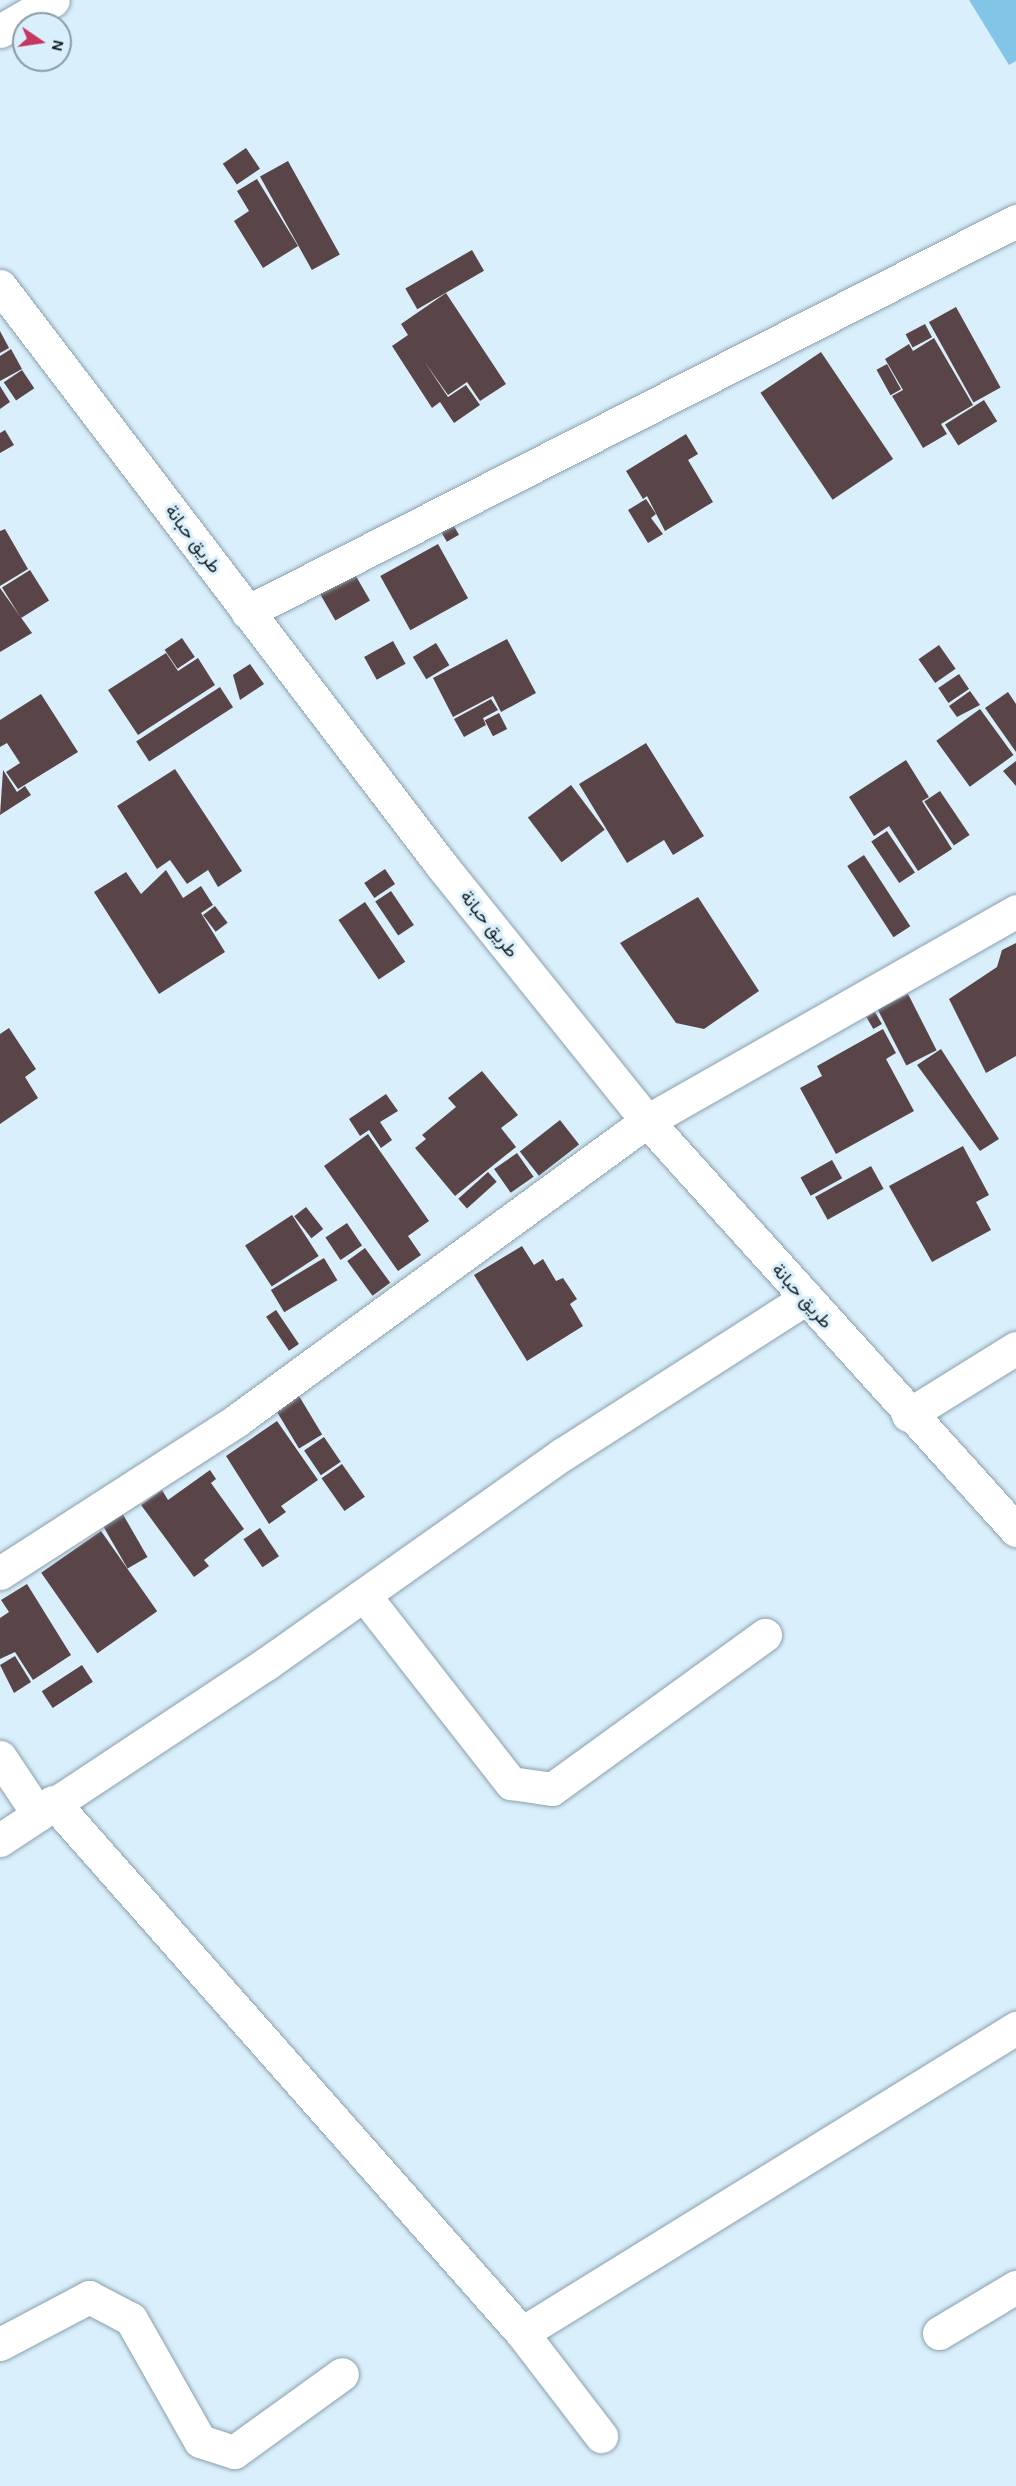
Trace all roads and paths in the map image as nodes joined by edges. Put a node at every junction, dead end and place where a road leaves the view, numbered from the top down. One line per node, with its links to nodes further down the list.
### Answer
1 (53, 0): 2 (street)
2 (0, 31)
3 (1016, 221): 5 (street)
4 (0, 286): 5 (street, طريق حبانة)
5 (247, 612): 7 (street, طريق حبانة)
6 (1016, 911): 7 (street)
7 (647, 1121): 8 (street, طريق حبانة); 12 (street)
8 (804, 1299): 10 (street, طريق حبانة); 13 (street)
9 (1016, 1348): 10 (street)
10 (908, 1415): 11 (street, طريق حبانة)
11 (1016, 1530)
12 (0, 1573)
13 (364, 1595): 14 (street); 16 (street)
14 (765, 1635)
15 (0, 1757): 16 (street)
16 (46, 1808): 17 (street); 20 (street)
17 (0, 1840)
18 (1016, 2028): 20 (street)
19 (1016, 2287): 21 (street)
20 (522, 2333): 24 (street)
21 (939, 2333)
22 (0, 2344): 23 (street)
23 (342, 2374)
24 (601, 2436)

